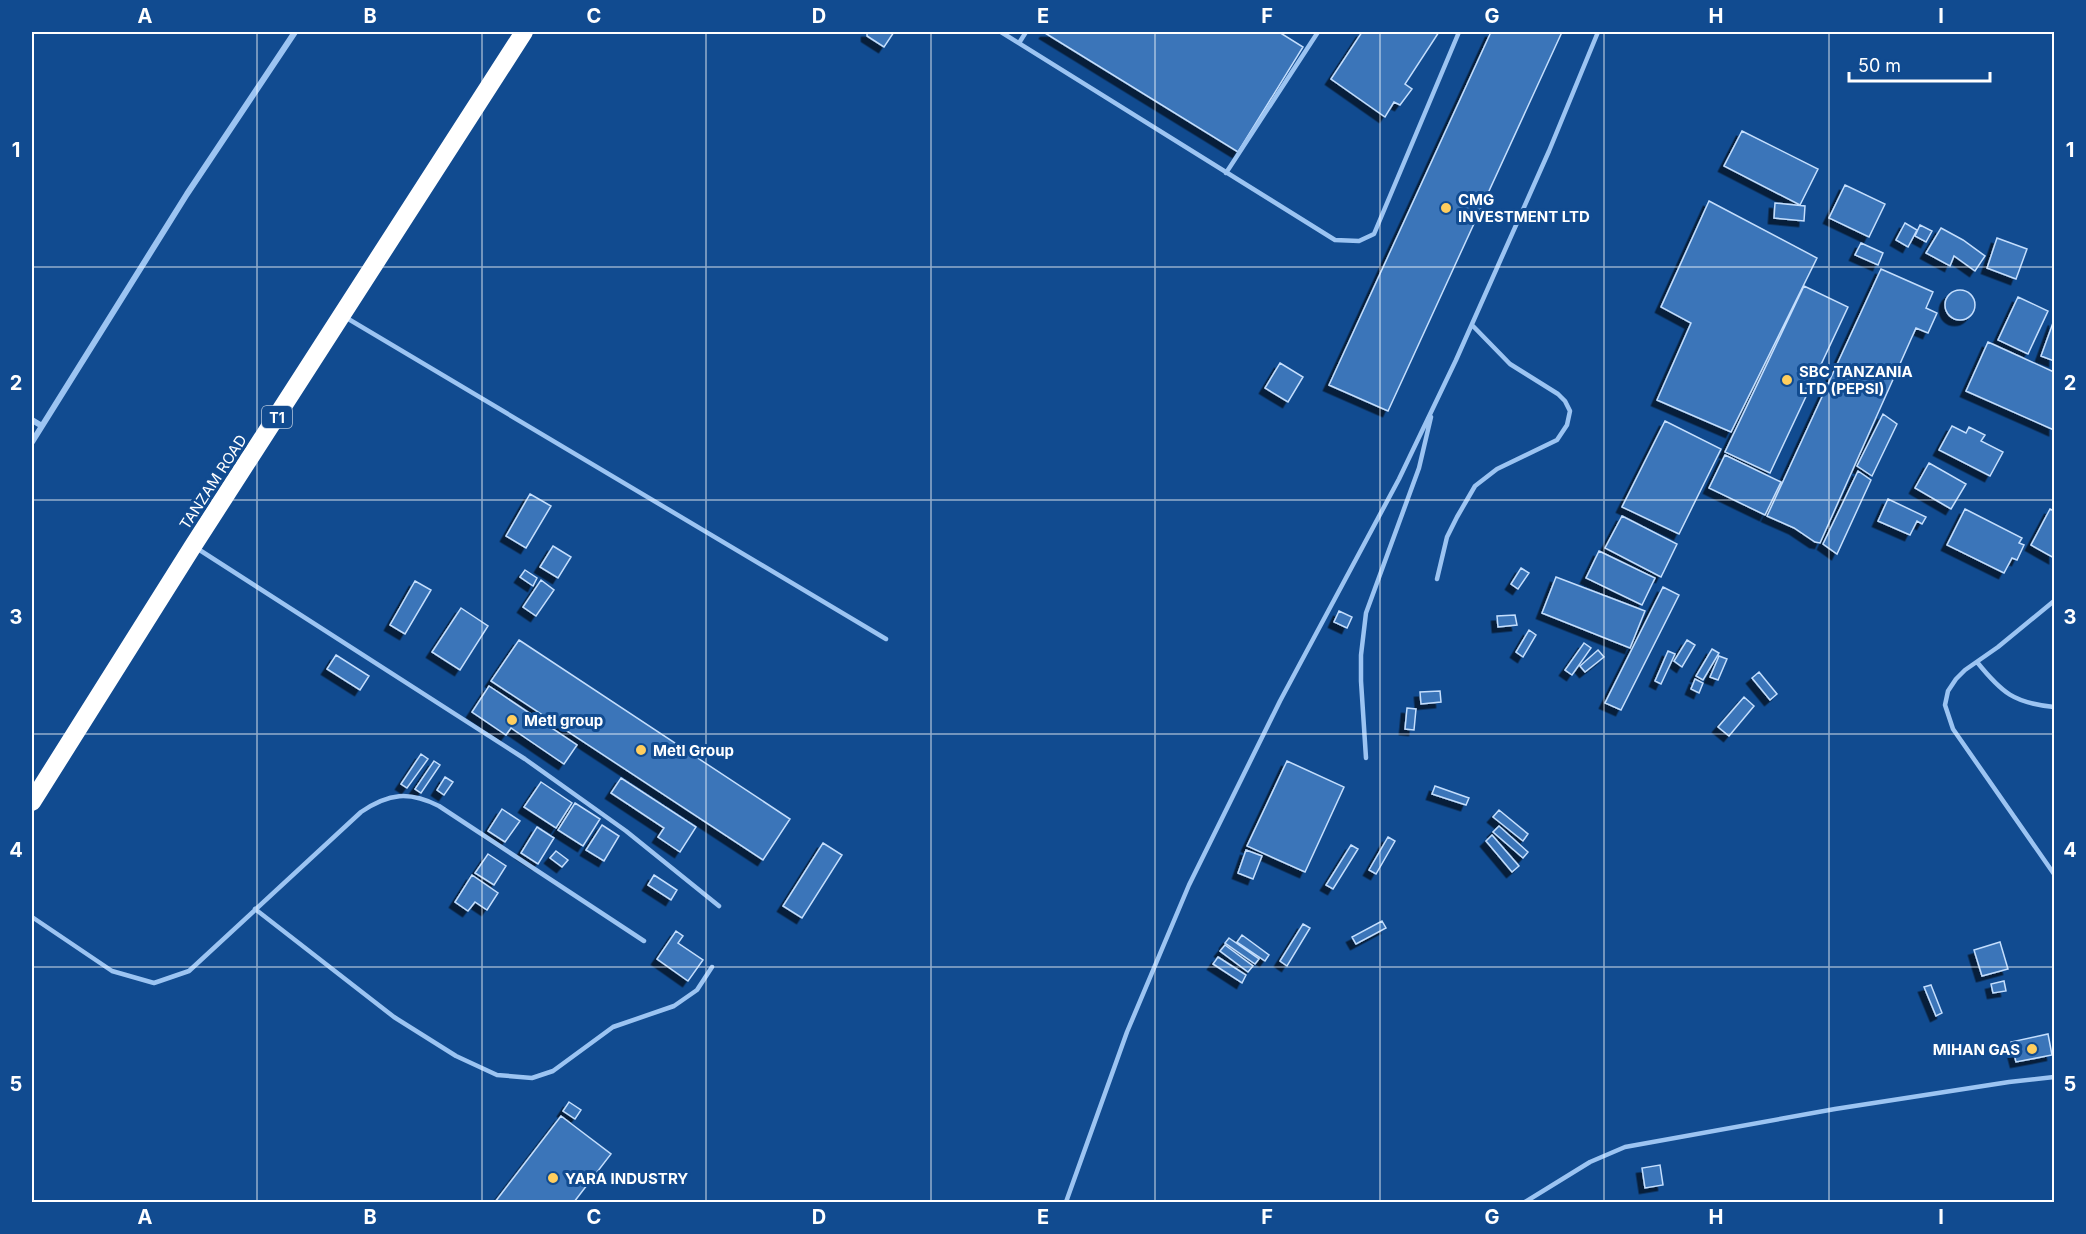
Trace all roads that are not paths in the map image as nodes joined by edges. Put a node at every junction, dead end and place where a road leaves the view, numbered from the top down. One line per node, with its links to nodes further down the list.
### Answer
1 (295, 32): 14 (street)
2 (524, 32): 10 (highway, TANZAM ROAD / T1)
3 (1001, 32): 8 (lane)
4 (1026, 32): 8 (lane)
5 (1318, 32): 9 (lane)
6 (1459, 32): 9 (lane)
7 (1599, 32): 11 (lane)
8 (1019, 43): 9 (lane)
9 (1227, 173)
10 (342, 316): 16 (highway, TANZAM ROAD / T1); 19 (lane)
11 (1472, 325): 12 (lane); 17 (lane)
12 (1433, 409): 22 (lane); 31 (lane)
13 (32, 420): 14 (street)
14 (42, 426): 15 (street)
15 (32, 442)
16 (193, 546): 23 (highway, TANZAM ROAD / T1); 25 (lane)
17 (1437, 579)
18 (2055, 601): 20 (lane)
19 (886, 639)
20 (1977, 662): 21 (lane); 24 (lane)
21 (2055, 707)
22 (1366, 758)
23 (32, 802)
24 (2055, 874)
25 (719, 906)
26 (255, 909): 27 (lane); 28 (lane); 29 (lane)
27 (32, 916)
28 (644, 941)
29 (712, 967)
30 (2055, 1077): 32 (lane)
31 (1066, 1203)
32 (1526, 1203)

